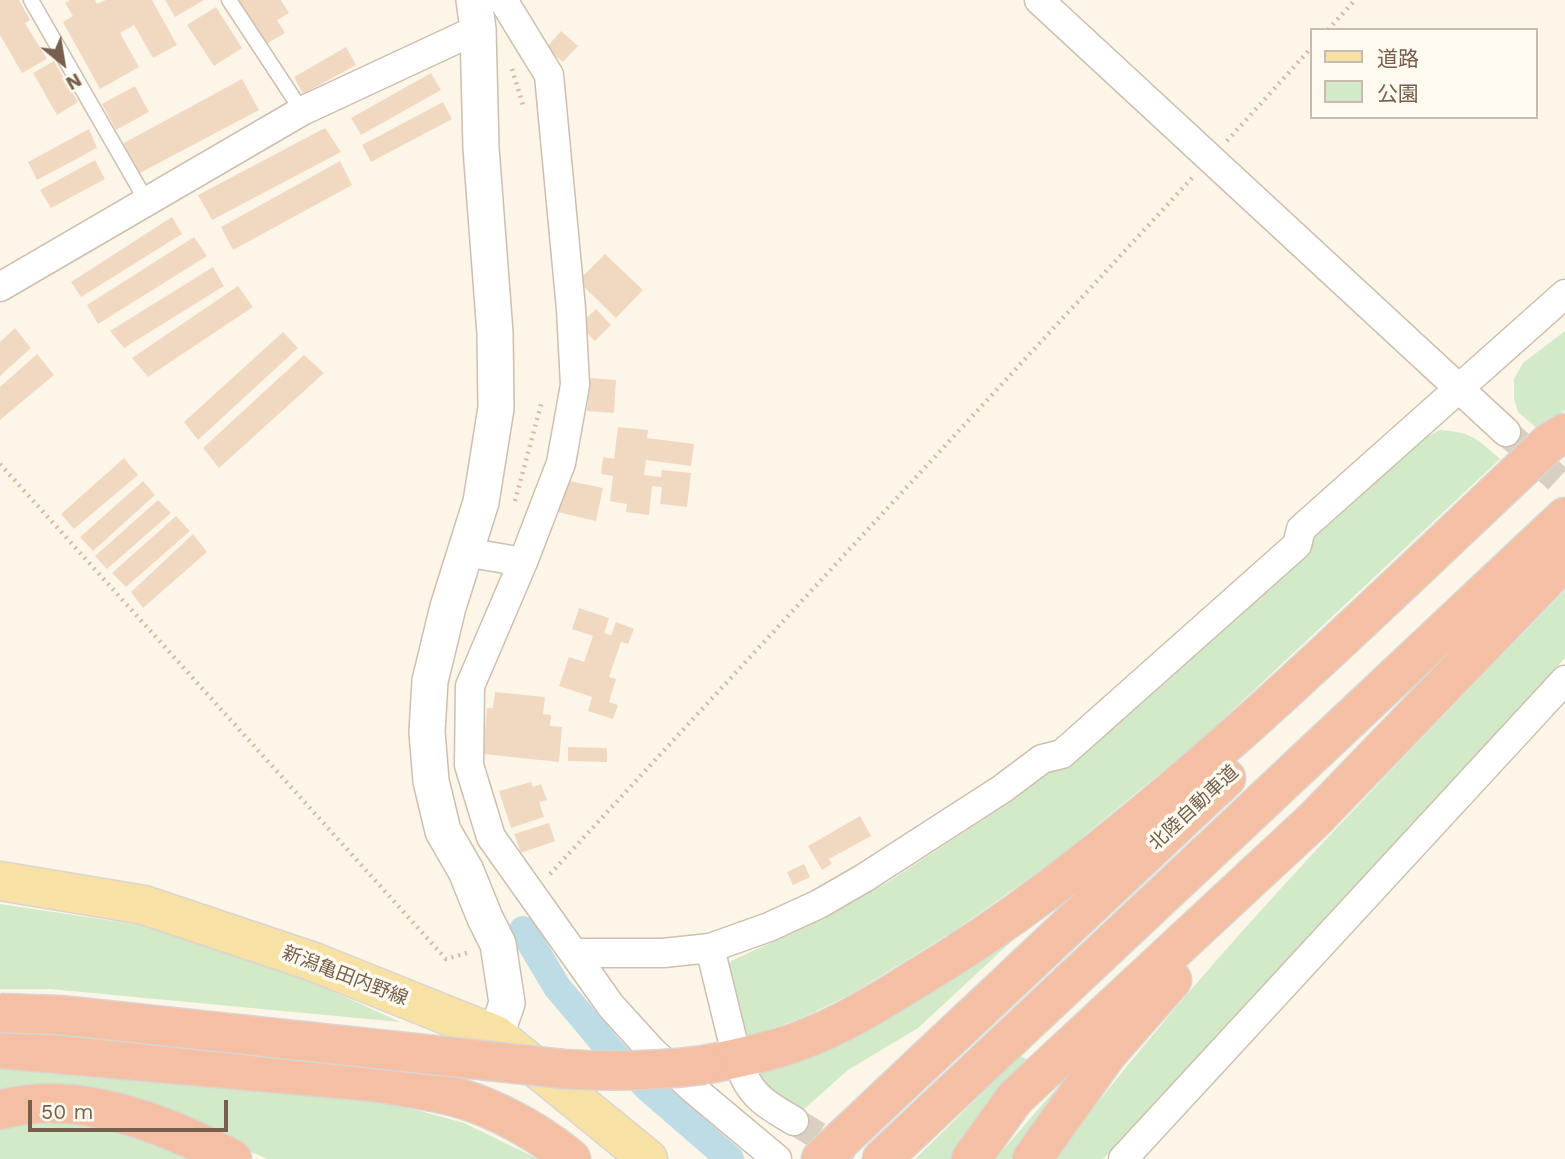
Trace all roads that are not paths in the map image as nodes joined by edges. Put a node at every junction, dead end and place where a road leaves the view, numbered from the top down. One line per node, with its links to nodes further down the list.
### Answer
1 (31, 0): 7 (lane)
2 (229, 0): 6 (lane)
3 (503, 0): 17 (street)
4 (1039, 0): 10 (street)
5 (476, 14): 6 (street); 15 (street)
6 (303, 111): 7 (street)
7 (147, 202): 8 (street)
8 (0, 287)
9 (1565, 294): 10 (street)
10 (1459, 387): 11 (street); 21 (street)
11 (1506, 432)
12 (1565, 432): 26 (highway)
13 (1565, 456): 29 (highway, 北陸自動車道)
14 (1565, 517): 33 (highway)
15 (465, 552): 17 (street); 24 (street)
16 (1565, 560): 19 (highway)
17 (523, 562): 22 (street)
18 (1565, 680): 36 (street)
19 (1315, 819): 34 (highway); 35 (highway)
20 (0, 881): 24 (main road, 新潟亀田内野線)
21 (710, 948): 22 (street); 26 (street)
22 (574, 953): 29 (street)
23 (0, 1013): 26 (highway, bridge)
24 (496, 1035): 32 (main road, 新潟亀田内野線)
25 (0, 1049): 31 (highway)
26 (719, 1054)
27 (744, 1076): 29 (street)
28 (0, 1110): 30 (highway)
29 (796, 1150)
30 (232, 1159)
31 (571, 1159)
32 (648, 1159)
33 (882, 1159)
34 (971, 1159)
35 (1032, 1159)
36 (1123, 1159)

